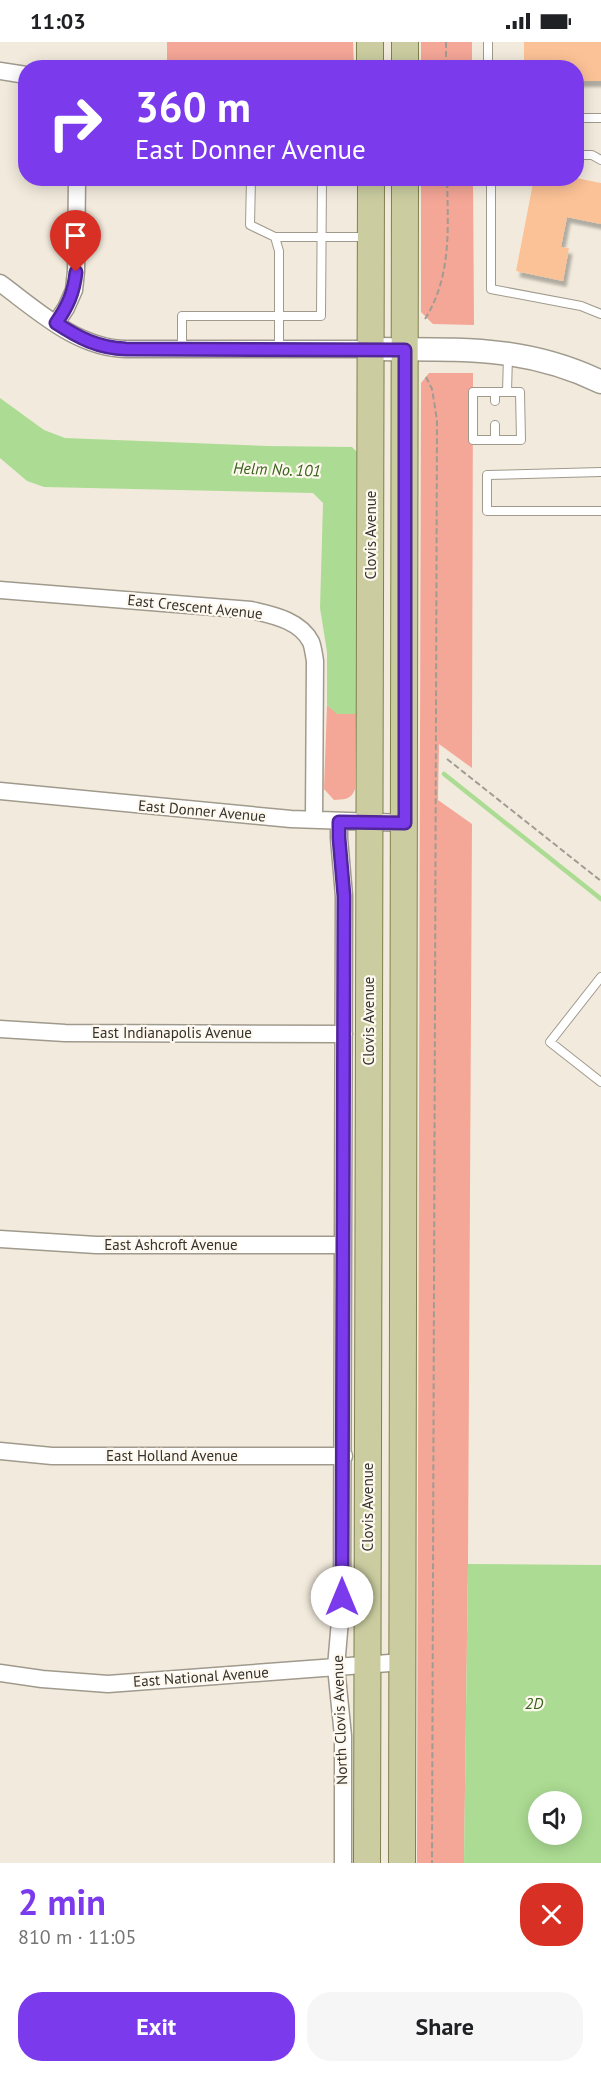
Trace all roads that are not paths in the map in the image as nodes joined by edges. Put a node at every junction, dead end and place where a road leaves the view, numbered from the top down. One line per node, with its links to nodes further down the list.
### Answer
1 (370, 42): 4 (main road)
2 (405, 42): 5 (main road)
3 (488, 42): 6 (lane)
4 (370, 60)
5 (405, 60)
6 (488, 60)
7 (0, 71): 8 (street)
8 (18, 74)
9 (584, 118): 10 (lane)
10 (601, 118)
11 (584, 155): 12 (lane)
12 (601, 160)
13 (77, 186): 25 (street)
14 (250, 186): 19 (lane)
15 (322, 186): 20 (lane)
16 (370, 186): 21 (main road, Clovis Avenue)
17 (405, 186): 29 (main road)
18 (491, 186): 23 (lane)
19 (275, 237): 20 (lane); 24 (lane)
20 (322, 237): 21 (lane); 24 (lane)
21 (370, 237): 28 (main road, Clovis Avenue)
22 (0, 283): 25 (street)
23 (601, 314)
24 (279, 317): 26 (lane); 27 (lane)
25 (56, 323): 26 (street)
26 (182, 349): 27 (street)
27 (279, 349): 28 (street)
28 (372, 349): 29 (street); 41 (main road, Clovis Avenue)
29 (414, 349): 30 (street); 42 (main road)
30 (508, 352): 31 (street); 32 (lane)
31 (601, 382)
32 (507, 392): 34 (lane); 34 (lane)
33 (495, 425): 34 (lane)
34 (495, 440)
35 (601, 472): 36 (lane)
36 (601, 511)
37 (0, 590): 39 (street, East Crescent Avenue)
38 (0, 791): 39 (street, East Donner Avenue)
39 (314, 820): 40 (street, East Donner Avenue)
40 (339, 822): 41 (street, East Donner Avenue); 45 (street, North Clovis Avenue)
41 (370, 822): 42 (street, East Donner Avenue); 52 (main road, Clovis Avenue)
42 (405, 823): 51 (main road)
43 (601, 977): 46 (lane)
44 (0, 1029): 45 (street, East Indianapolis Avenue)
45 (344, 1034): 48 (street, North Clovis Avenue)
46 (601, 1082)
47 (0, 1239): 48 (street, East Ashcroft Avenue)
48 (343, 1245): 50 (street, North Clovis Avenue)
49 (0, 1451): 50 (street, East Holland Avenue)
50 (344, 1456): 53 (street, North Clovis Avenue)
51 (403, 1662): 52 (street, East National Avenue); 57 (main road)
52 (367, 1665): 53 (street, East National Avenue); 56 (main road, Clovis Avenue)
53 (336, 1667): 54 (street, East National Avenue); 55 (street, North Clovis Avenue)
54 (0, 1673)
55 (343, 1863)
56 (367, 1863)
57 (402, 1863)

